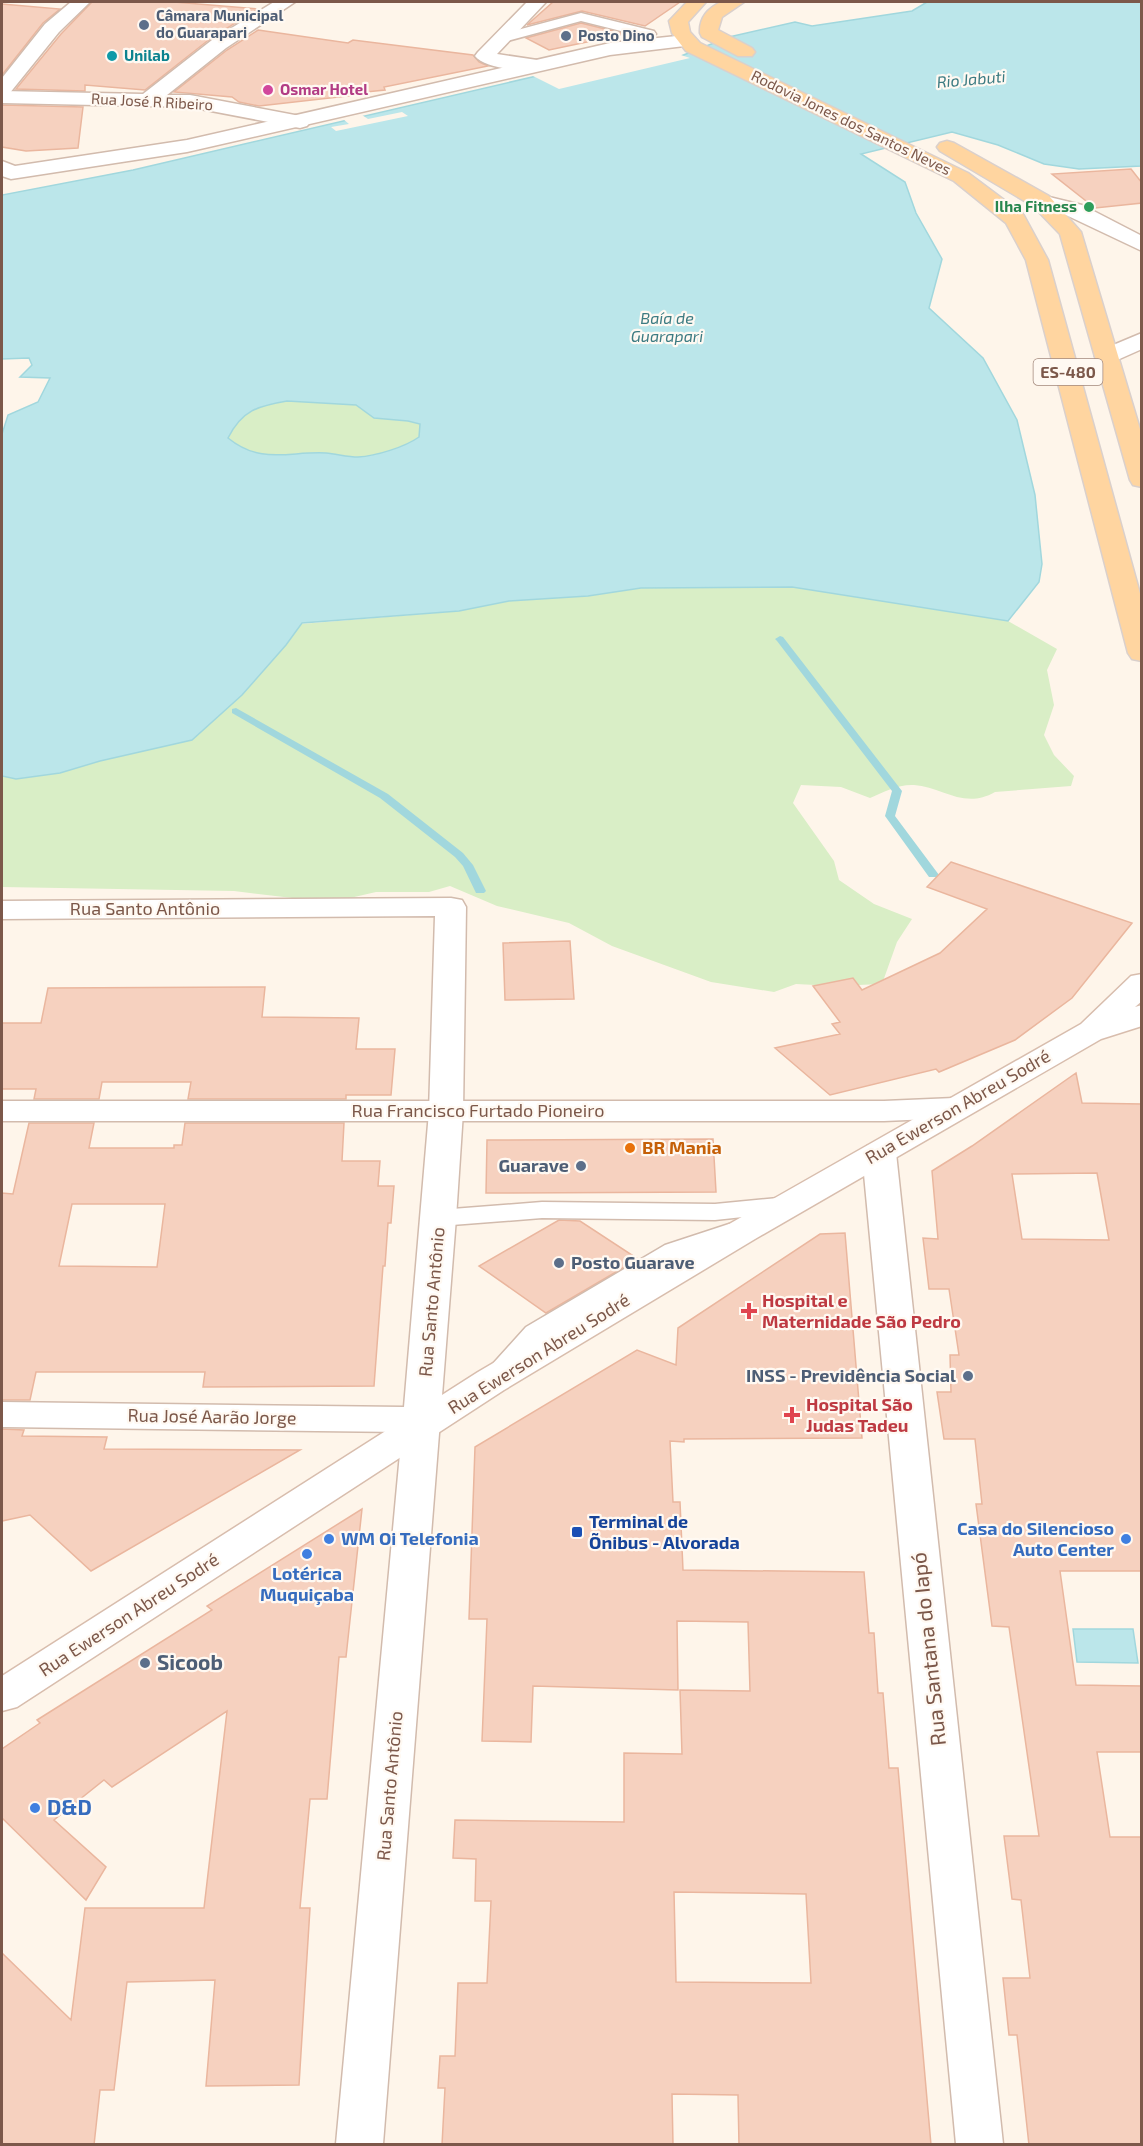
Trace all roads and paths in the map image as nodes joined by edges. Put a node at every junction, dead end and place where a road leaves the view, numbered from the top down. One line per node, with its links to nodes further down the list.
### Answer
1 (81, 2): 16 (street)
2 (286, 2): 18 (street)
3 (537, 2): 10 (street)
4 (589, 2): 7 (lane)
5 (697, 2): 8 (main road)
6 (735, 2): 20 (main road, Rodovia Jones dos Santos Neves)
7 (581, 17): 9 (lane); 10 (lane)
8 (678, 21): 9 (street); 11 (main road)
9 (649, 34): 12 (street)
10 (500, 39): 13 (street)
11 (690, 44): 12 (street); 21 (main road, Rodovia Jones dos Santos Neves / ES-480)
12 (610, 49): 14 (street)
13 (485, 56): 14 (street); 15 (street)
14 (537, 65): 15 (street)
15 (468, 83): 19 (street)
16 (2, 90)
17 (2, 98): 18 (street, Rua José R Ribeiro)
18 (148, 99): 19 (street, Rua José R Ribeiro)
19 (300, 122): 22 (street)
20 (897, 123)
21 (926, 143): 23 (main road, Rodovia Jones dos Santos Neves / ES-480); 28 (main road, Rodovia Jones dos Santos Neves / ES-480)
22 (5, 171)
23 (1041, 201): 24 (street); 26 (main road, Rodovia Jones dos Santos Neves / ES-480)
24 (1142, 245)
25 (1142, 340): 26 (street)
26 (1107, 356): 27 (main road, Rodovia Jones dos Santos Neves / ES-480)
27 (1142, 480)
28 (1142, 653)
29 (2, 910): 35 (street, Rua Santo Antônio)
30 (1142, 983): 32 (street, Rua Ewerson Abreu Sodré)
31 (1142, 1015): 32 (street, Rua Ewerson Abreu Sodré)
32 (1090, 1032): 33 (street, Rua Ewerson Abreu Sodré)
33 (954, 1108): 35 (street, Rua Francisco Furtado Pioneiro); 36 (street, Rua Ewerson Abreu Sodré)
34 (2, 1111): 35 (street, Rua Francisco Furtado Pioneiro)
35 (446, 1112): 38 (street, Rua Santo Antônio)
36 (879, 1153): 37 (street, Rua Ewerson Abreu Sodré); 43 (street, Rua Santana do Iapó)
37 (776, 1213): 38 (lane); 40 (street, Rua Ewerson Abreu Sodré)
38 (439, 1218): 40 (street, Rua Santo Antônio)
39 (2, 1414): 40 (street, Rua José Aarão Jorge)
40 (422, 1424): 41 (street, Rua Ewerson Abreu Sodré); 42 (street, Rua Santo Antônio)
41 (2, 1696)
42 (358, 2145)
43 (980, 2145)

